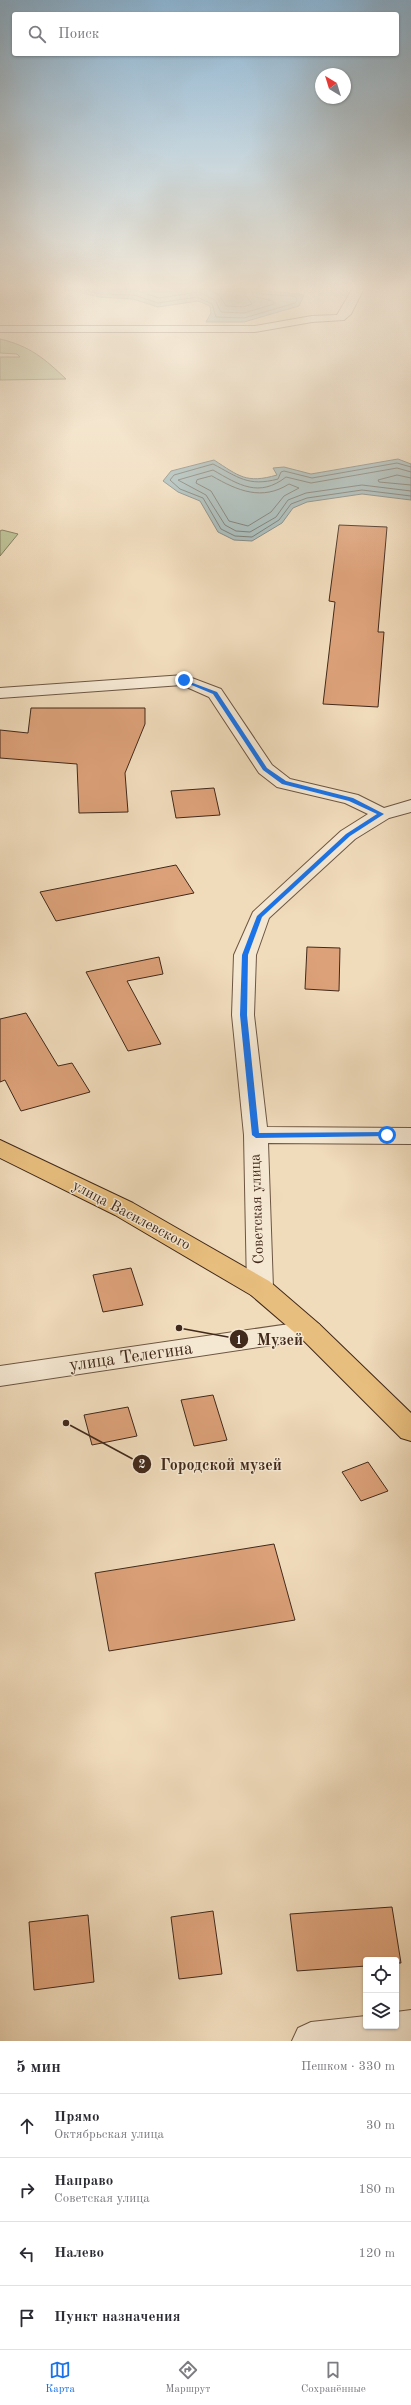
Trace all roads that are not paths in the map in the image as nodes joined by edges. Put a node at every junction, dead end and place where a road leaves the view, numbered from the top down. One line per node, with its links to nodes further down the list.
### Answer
1 (0, 693): 3 (street)
2 (411, 806): 3 (street, Советская улица)
3 (382, 814): 4 (street, Советская улица)
4 (256, 1135): 5 (street); 7 (street, Советская улица)
5 (411, 1136)
6 (0, 1148): 7 (main road, улица Василевского)
7 (260, 1288): 8 (main road, улица Василевского)
8 (310, 1331): 9 (street, улица Телегина); 10 (main road, улица Василевского)
9 (0, 1376)
10 (411, 1430)
11 (411, 2029): 12 (street)
12 (310, 2041)

